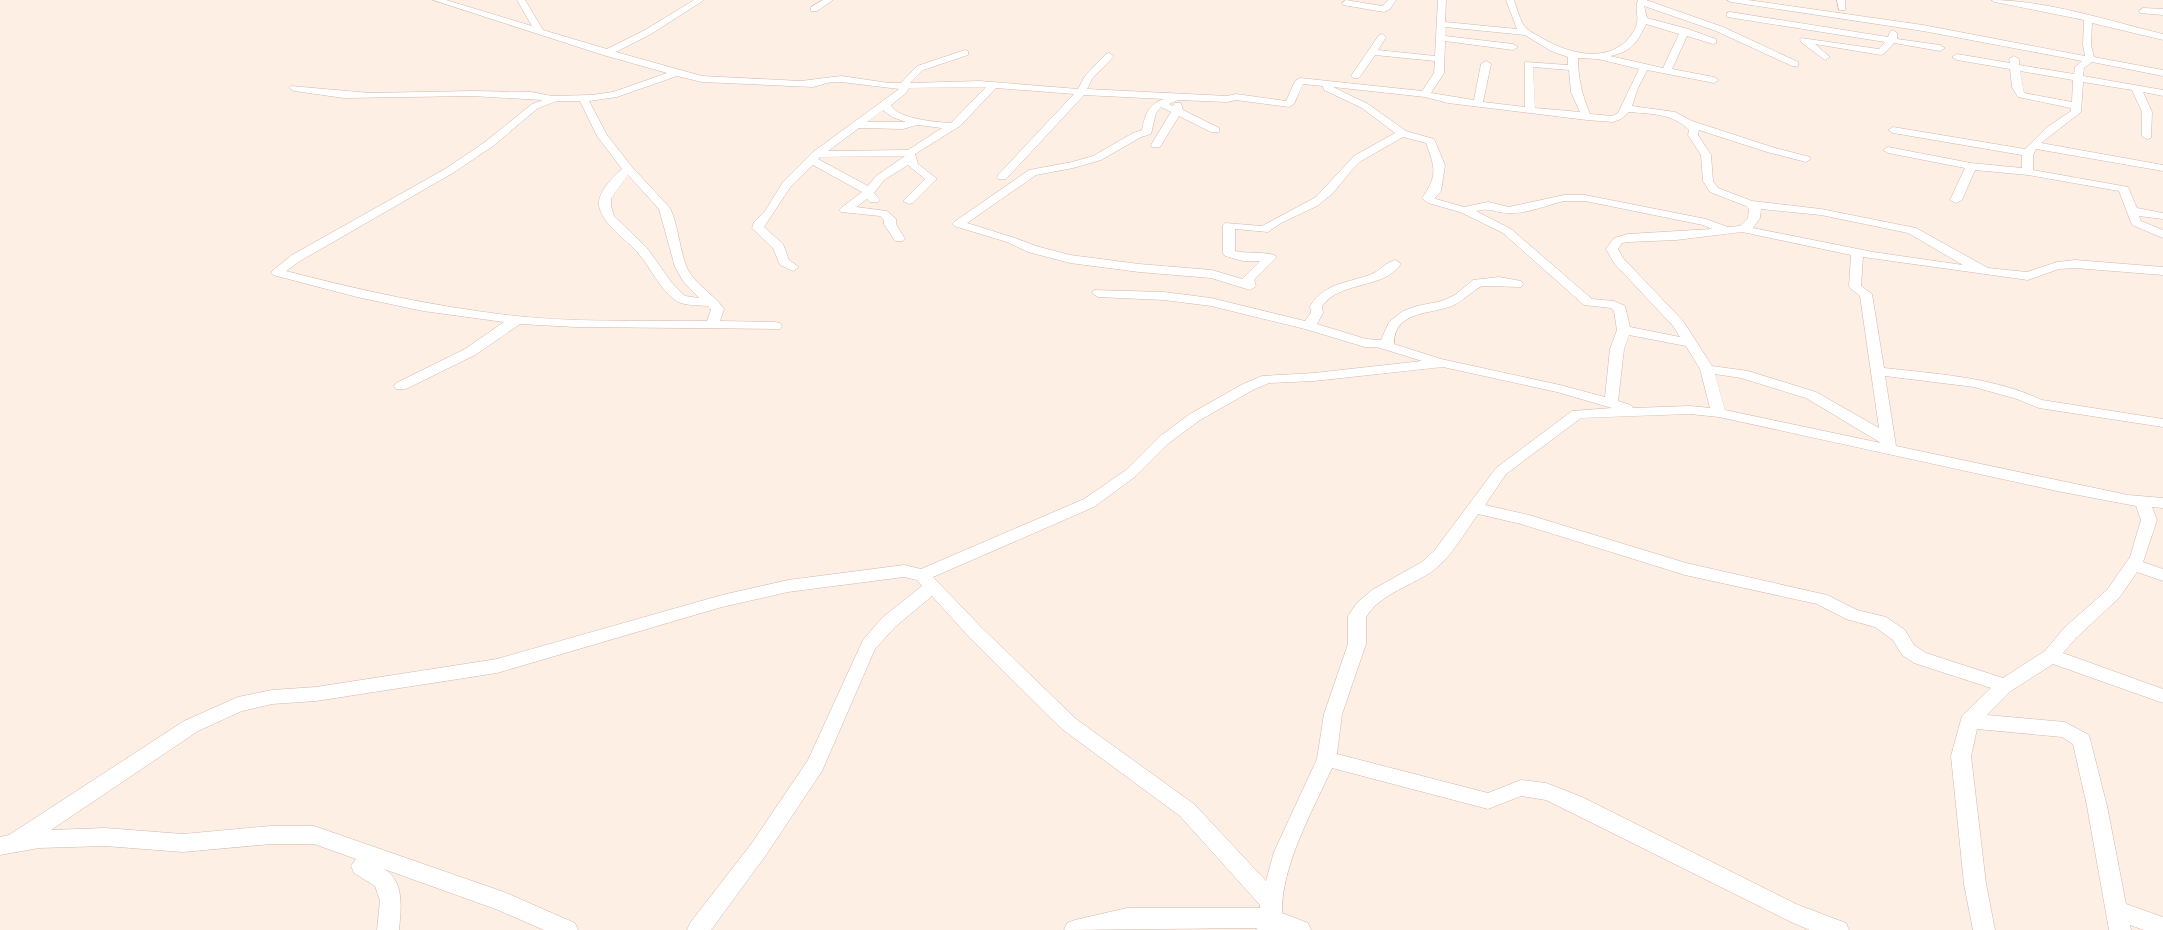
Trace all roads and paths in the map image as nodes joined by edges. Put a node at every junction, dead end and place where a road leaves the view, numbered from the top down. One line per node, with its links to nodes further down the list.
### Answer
1 (437, 0): 24 (street)
2 (521, 0): 24 (street)
3 (700, 0): 37 (street)
4 (830, 0): 13 (street)
5 (1392, 0): 12 (street)
6 (1442, 0): 21 (street)
7 (1510, 0): 26 (street)
8 (1731, 0): 14 (street)
9 (1995, 0): 15 (street)
10 (2060, 0): 15 (street)
11 (1641, 1): 20 (street); 47 (street)
12 (1346, 3)
13 (814, 9)
14 (1802, 10): 22 (street); 23 (street)
15 (2051, 10): 19 (street)
16 (2143, 11): 17 (street)
17 (2163, 12)
18 (1730, 15): 22 (street)
19 (2088, 19): 28 (street); 45 (street)
20 (1643, 20): 25 (street); 41 (street)
21 (1441, 24): 26 (street); 29 (street)
22 (1801, 25): 30 (street); 31 (street)
23 (1895, 25): 31 (street); 33 (street)
24 (539, 30): 37 (street)
25 (1685, 31): 32 (street); 51 (street)
26 (1526, 32): 39 (street)
27 (1382, 37): 36 (street)
28 (2163, 37)
29 (1440, 38): 34 (street); 44 (street)
30 (1804, 40): 31 (street); 43 (street)
31 (1892, 40): 35 (street)
32 (1713, 41)
33 (2015, 46): 45 (street); 50 (street)
34 (1513, 47)
35 (1940, 48)
36 (1372, 52): 44 (street); 54 (street)
37 (606, 53): 52 (street)
38 (966, 53): 59 (street)
39 (1573, 55): 41 (street); 49 (street)
40 (1110, 56): 62 (street)
41 (1598, 56): 48 (street)
42 (1957, 56): 50 (street)
43 (1825, 58)
44 (1439, 59): 64 (street)
45 (2090, 59): 53 (street); 55 (street)
46 (1486, 64): 70 (street)
47 (1795, 64)
48 (1644, 67): 51 (street); 72 (street)
49 (1573, 68): 73 (street); 75 (street)
50 (2016, 68): 55 (street); 71 (street)
51 (1666, 72): 56 (street)
52 (676, 73): 59 (street); 66 (street)
53 (2163, 73)
54 (1356, 76)
55 (2078, 78): 61 (street); 71 (street)
56 (1714, 80)
57 (1308, 82): 64 (street); 65 (street); 83 (street)
58 (994, 85): 59 (street); 62 (street); 80 (street)
59 (906, 86): 69 (street)
60 (294, 88): 67 (street)
61 (2136, 88): 63 (street); 84 (street)
62 (1081, 92): 65 (street); 95 (street)
63 (2163, 93)
64 (1425, 94): 70 (street)
65 (1184, 97): 68 (street); 74 (street)
66 (583, 98): 67 (street); 93 (street)
67 (551, 99): 116 (street)
68 (1160, 103): 74 (street); 83 (street)
69 (885, 104): 76 (street); 79 (street)
70 (1478, 104): 73 (street)
71 (2076, 106): 86 (street)
72 (1626, 109): 75 (street); 78 (street)
73 (1530, 110): 75 (street)
74 (1178, 113): 81 (street); 85 (street)
75 (1587, 117)
76 (918, 121): 79 (street); 80 (street)
77 (840, 123): 79 (street)
78 (1688, 123): 90 (street); 100 (street)
79 (858, 125): 89 (street)
80 (952, 126): 88 (street)
81 (1216, 130)
82 (1893, 130): 86 (street)
83 (1402, 133): 101 (street)
84 (2147, 136)
85 (1156, 145)
86 (2031, 149): 92 (street); 94 (street)
87 (1888, 150): 91 (street)
88 (910, 156): 89 (street); 96 (street); 98 (street)
89 (814, 157): 96 (street); 110 (street)
90 (1806, 159)
91 (1971, 166): 94 (street); 97 (street)
92 (2163, 168)
93 (628, 169): 115 (street); 115 (street)
94 (2028, 172): 102 (street)
95 (1002, 177)
96 (868, 193): 99 (street); 107 (street)
97 (1956, 200)
98 (909, 201)
99 (874, 203)
100 (1750, 204): 104 (street); 111 (street)
101 (1464, 210): 105 (street); 120 (street)
102 (2131, 211): 103 (street); 106 (street)
103 (2163, 216)
104 (1742, 229): 105 (street); 108 (street)
105 (1728, 231): 121 (street)
106 (2163, 234)
107 (899, 239)
108 (1857, 253): 111 (street); 125 (street)
109 (1394, 264): 119 (street)
110 (793, 268)
111 (1985, 271): 112 (street)
112 (2163, 272)
113 (1517, 284): 122 (street)
114 (1098, 293): 119 (street)
115 (713, 303): 117 (street)
116 (518, 319): 117 (street); 126 (street)
117 (712, 324): 118 (street)
118 (775, 326)
119 (1309, 326): 122 (street)
120 (1624, 330): 121 (street); 127 (street)
121 (1690, 344): 124 (street)
122 (1387, 346): 123 (street)
123 (1443, 363): 127 (street); 137 (street)
124 (1707, 369): 129 (street); 131 (street)
125 (1877, 371): 130 (street); 131 (street)
126 (401, 386)
127 (1611, 403): 128 (street)
128 (1639, 411): 129 (street); 134 (street)
129 (1719, 413): 131 (street)
130 (2163, 423)
131 (1888, 444): 132 (street)
132 (2142, 501): 133 (street); 135 (street)
133 (2163, 504)
134 (1475, 508): 139 (street); 142 (street)
135 (2133, 565): 136 (street); 138 (street)
136 (2163, 575)
137 (928, 580): 143 (street); 145 (street); 150 (street)
138 (2051, 656): 139 (street); 140 (street)
139 (2005, 686): 141 (street)
140 (2163, 696)
141 (1969, 721): 146 (street); 154 (street)
142 (1327, 759): 145 (street); 153 (street)
143 (6, 845): 149 (street)
144 (361, 866): 148 (street)
145 (1270, 917): 151 (street); 152 (street)
146 (2118, 920): 147 (street)
147 (2163, 927)
148 (388, 930)
149 (567, 930)
150 (698, 930)
151 (1075, 930)
152 (1300, 930)
153 (1838, 930)
154 (1984, 930)

